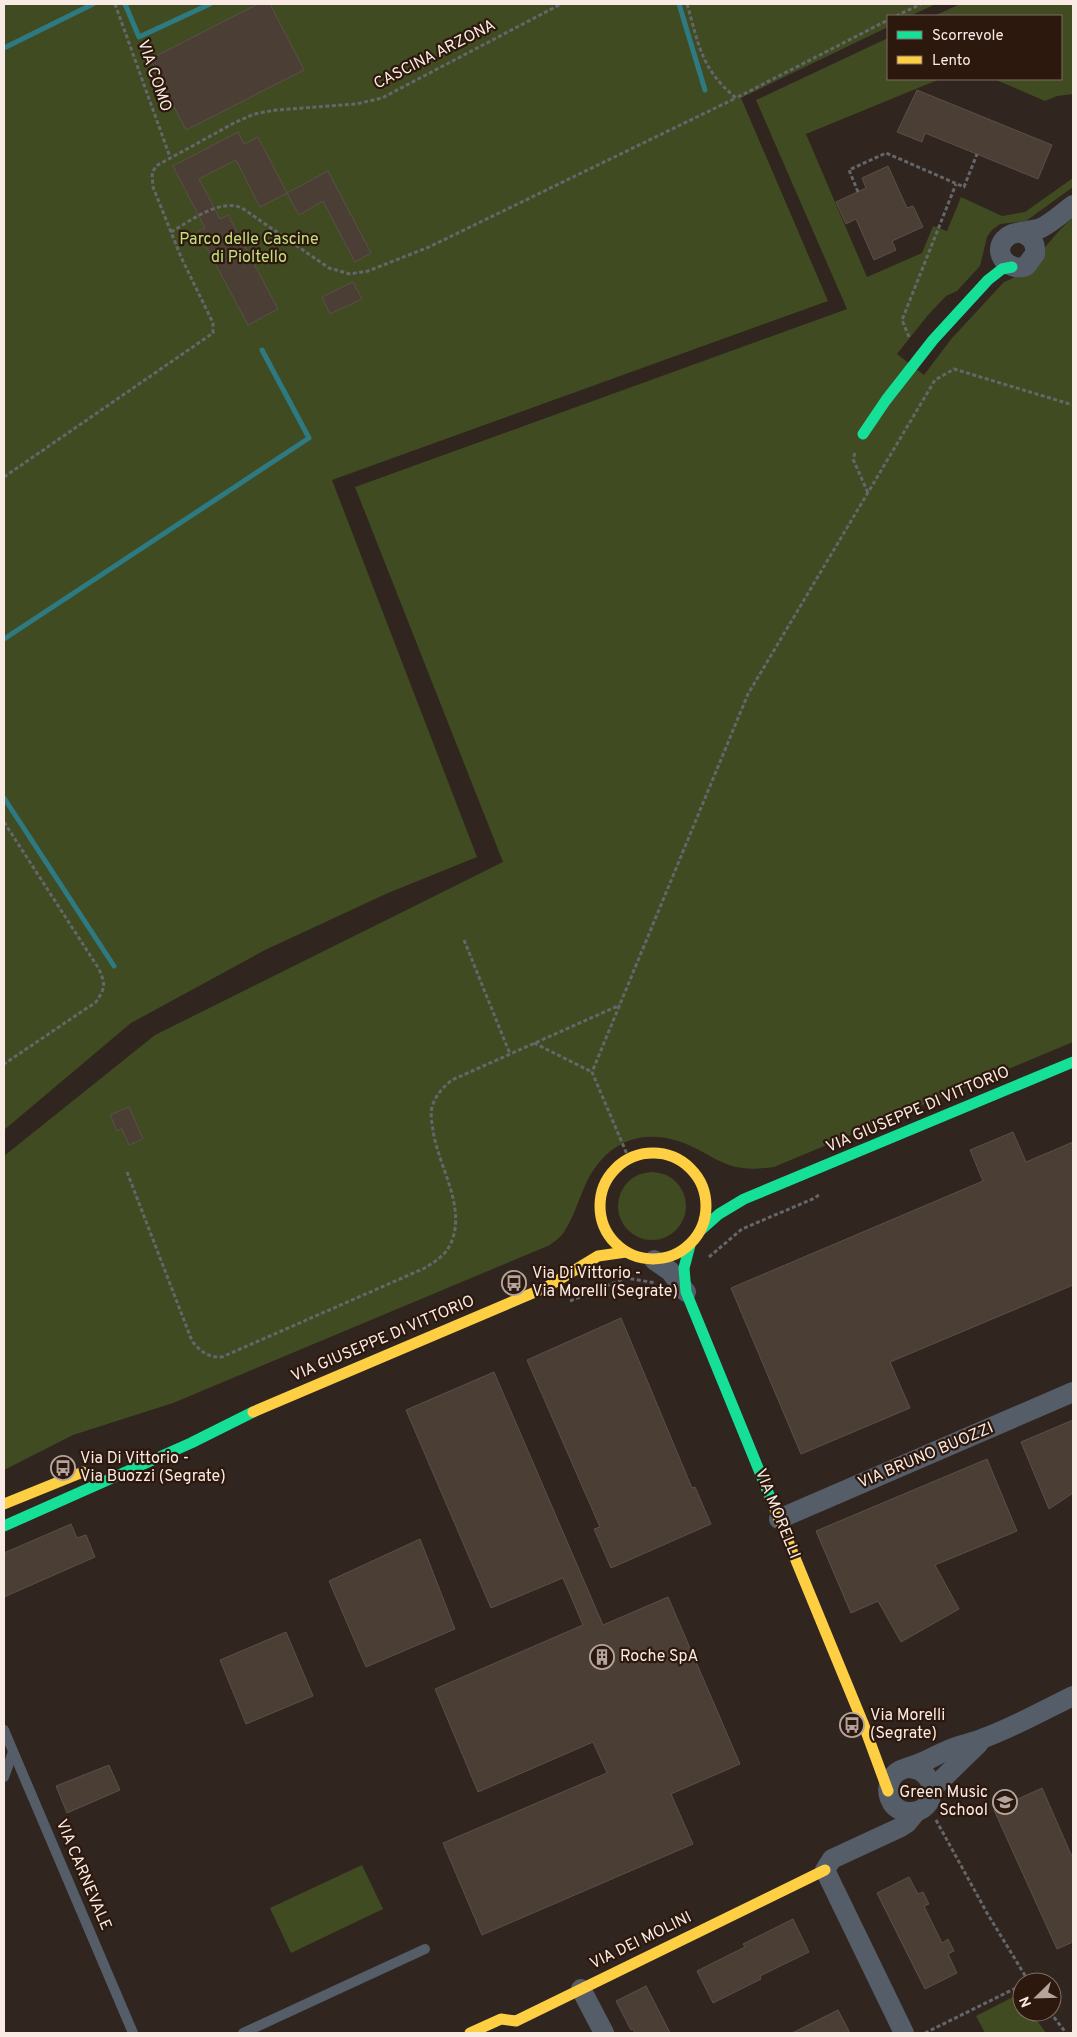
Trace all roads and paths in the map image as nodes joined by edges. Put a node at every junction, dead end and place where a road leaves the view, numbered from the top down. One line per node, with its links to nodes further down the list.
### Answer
1 (115, 4): 9 (path, VIA COMO)
2 (561, 4): 9 (path, CASCINA ARZONA)
3 (687, 4): 7 (path)
4 (921, 4): 5 (path)
5 (898, 15)
6 (887, 21): 7 (path)
7 (736, 98): 14 (path)
8 (977, 154): 10 (path)
9 (170, 158): 14 (path, CASCINA ARZONA)
10 (956, 184): 11 (path); 19 (path)
11 (858, 192)
12 (1073, 206): 13 (street)
13 (1047, 224): 15 (street); 16 (street)
14 (170, 232): 22 (path, CASCINA ARZONA)
15 (1022, 233): 16 (street); 17 (street)
16 (1036, 250): 17 (street)
17 (1006, 260): 18 (street)
18 (988, 280): 19 (main road)
19 (918, 358): 21 (main road)
20 (1073, 405): 23 (path)
21 (863, 434): 23 (path)
22 (4, 478)
23 (868, 493): 26 (path)
24 (4, 822): 30 (path)
25 (464, 940): 28 (path)
26 (620, 1005): 27 (path); 31 (path)
27 (534, 1043): 28 (path); 31 (path)
28 (510, 1054): 34 (path)
29 (1073, 1062): 36 (main road, VIA GIUSEPPE DI VITTORIO)
30 (4, 1064)
31 (592, 1072): 32 (path)
32 (629, 1159): 33 (main road); 38 (main road)
33 (692, 1170): 35 (main road); 40 (main road)
34 (127, 1172)
35 (715, 1183)
36 (776, 1187): 37 (main road, VIA GIUSEPPE DI VITTORIO); 40 (main road, VIA GIUSEPPE DI VITTORIO)
37 (742, 1189)
38 (600, 1211): 39 (main road); 42 (main road)
39 (593, 1226)
40 (701, 1230): 41 (main road)
41 (690, 1245): 44 (main road); 46 (main road, VIA MORELLI)
42 (626, 1252): 44 (main road); 45 (main road, VIA GIUSEPPE DI VITTORIO)
43 (579, 1253): 45 (main road, VIA GIUSEPPE DI VITTORIO)
44 (654, 1260): 46 (street, VIA MORELLI)
45 (547, 1287): 48 (main road, VIA GIUSEPPE DI VITTORIO)
46 (686, 1292): 52 (main road, VIA MORELLI)
47 (1073, 1392): 52 (street, VIA BRUNO BUOZZI)
48 (231, 1422): 49 (main road, VIA GIUSEPPE DI VITTORIO); 53 (main road, VIA GIUSEPPE DI VITTORIO)
49 (162, 1443)
50 (91, 1468): 51 (main road)
51 (4, 1504)
52 (779, 1519): 56 (main road, VIA MORELLI)
53 (4, 1526)
54 (1073, 1696): 57 (street)
55 (4, 1730): 58 (lane, VIA CARNEVALE)
56 (869, 1737): 59 (street, VIA MORELLI); 61 (main road, VIA MORELLI)
57 (986, 1738): 59 (street); 62 (street)
58 (14, 1752): 60 (lane); 70 (lane, VIA CARNEVALE)
59 (905, 1769): 61 (street); 62 (street)
60 (4, 1777)
61 (889, 1796): 62 (street); 63 (street)
62 (925, 1802): 63 (street); 66 (path)
63 (869, 1841): 64 (street)
64 (825, 1870): 67 (main road, VIA DEI MOLINI); 74 (street)
65 (425, 1949): 71 (lane)
66 (1022, 1972)
67 (581, 1989): 72 (main road, VIA DEI MOLINI); 73 (street)
68 (1012, 1990): 75 (path)
69 (1058, 2022): 76 (path)
70 (133, 2033)
71 (243, 2033)
72 (470, 2033)
73 (604, 2033)
74 (904, 2033)
75 (925, 2033)
76 (1066, 2033)

